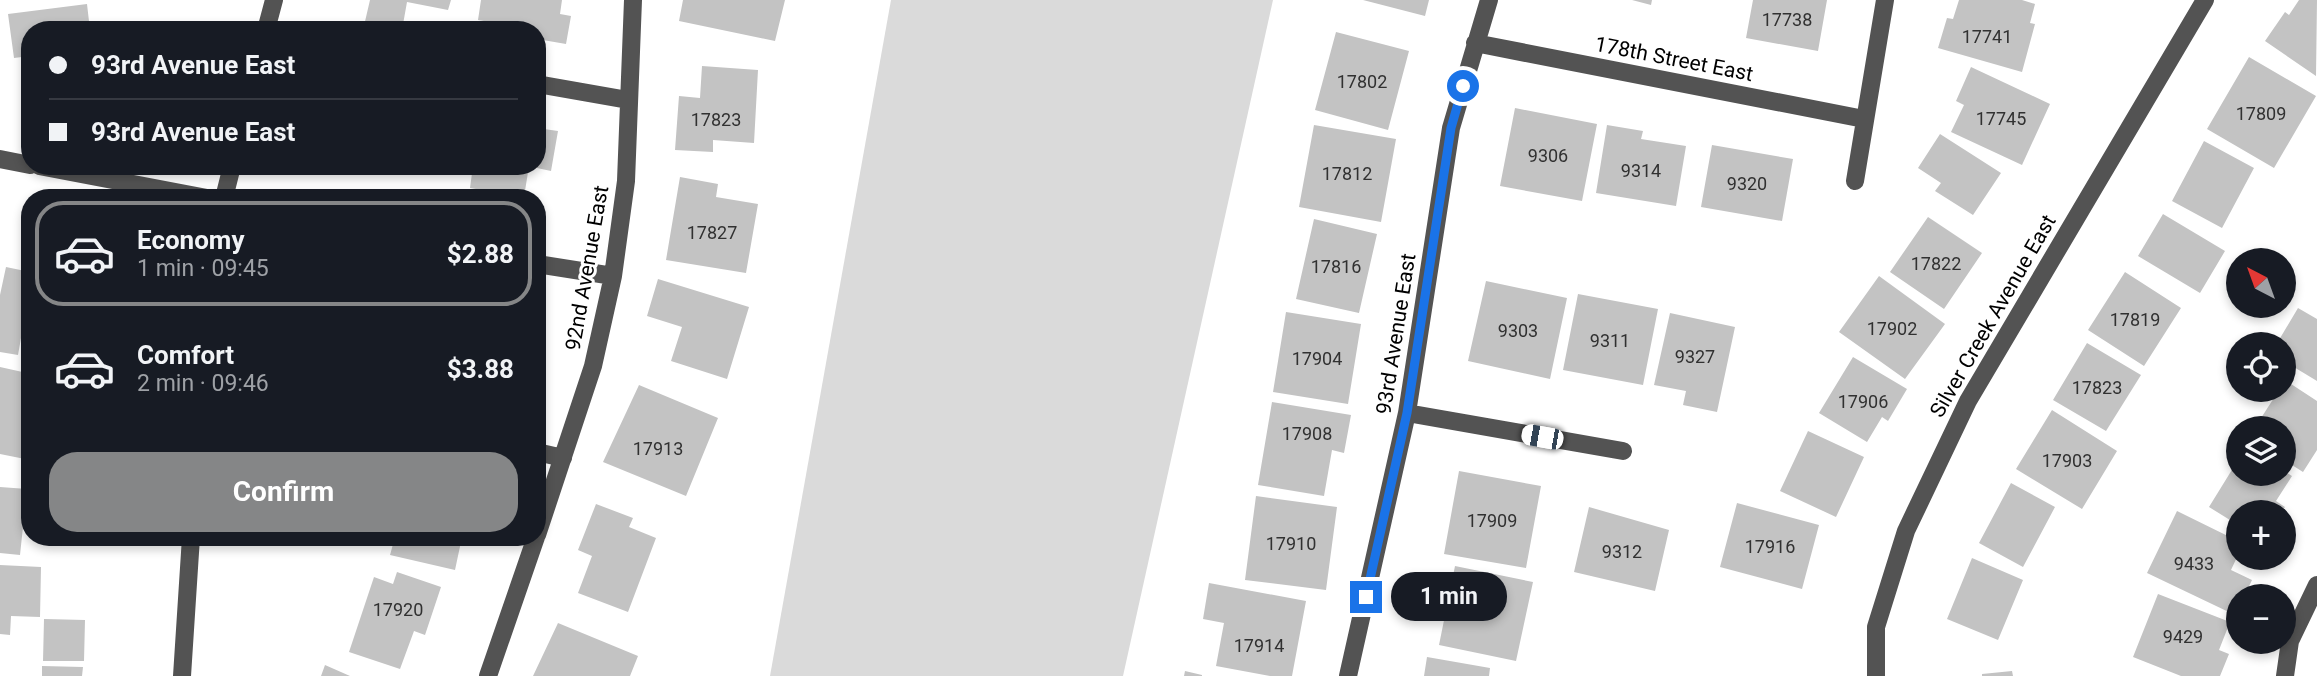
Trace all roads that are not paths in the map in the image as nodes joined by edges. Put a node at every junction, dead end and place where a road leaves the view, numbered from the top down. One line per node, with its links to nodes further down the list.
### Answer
1 (274, 0): 6 (street)
2 (633, 0): 9 (street, 92nd Avenue East)
3 (1489, 0): 7 (street, 93rd Avenue East)
4 (1885, 0): 10 (street)
5 (2205, 0): 29 (street, Silver Creek Avenue East)
6 (268, 21)
7 (1475, 43): 10 (street, 178th Street East); 18 (street, 93rd Avenue East)
8 (546, 86): 9 (street)
9 (628, 100): 17 (street, 92nd Avenue East)
10 (1864, 119): 14 (street)
11 (0, 159): 12 (street)
12 (21, 163)
13 (85, 175): 15 (street)
14 (1855, 181)
15 (159, 189)
16 (546, 265): 17 (street)
17 (613, 276): 21 (street, 92nd Avenue East)
18 (1407, 413): 19 (street); 28 (street, 93rd Avenue East)
19 (1623, 451)
20 (546, 454): 21 (street)
21 (563, 458): 22 (street, 92nd Avenue East)
22 (546, 509)
23 (190, 546): 26 (street)
24 (534, 546): 27 (street, 92nd Avenue East)
25 (2317, 585): 30 (street)
26 (182, 676)
27 (488, 676)
28 (1348, 676)
29 (1876, 676)
30 (2285, 676)

